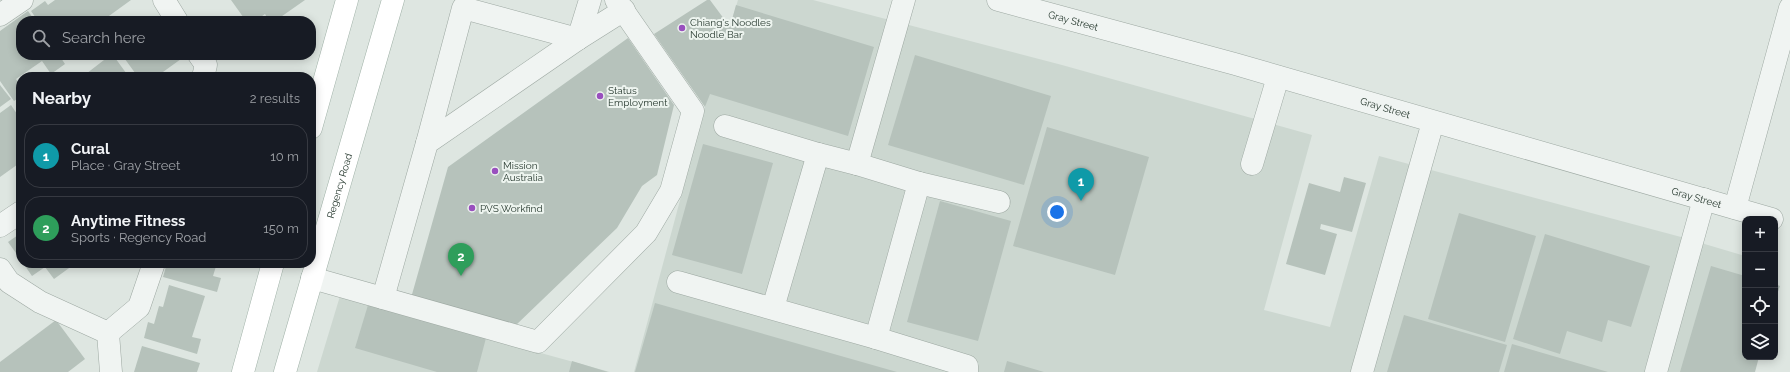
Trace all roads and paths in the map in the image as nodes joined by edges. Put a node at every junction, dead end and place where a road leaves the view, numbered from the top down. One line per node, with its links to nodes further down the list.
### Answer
1 (22, 0): 10 (street)
2 (164, 0): 11 (street)
3 (347, 0): 16 (main road)
4 (393, 0): 32 (main road, Regency Road)
5 (590, 0): 12 (street)
6 (904, 0): 21 (street)
7 (998, 0): 15 (street, Gray Street)
8 (620, 5): 12 (street); 39 (street)
9 (1790, 8): 26 (street)
10 (0, 15)
11 (174, 16)
12 (578, 39): 19 (street); 19 (street)
13 (202, 60): 14 (street)
14 (204, 72)
15 (1278, 77): 17 (street, Gray Street); 22 (street)
16 (316, 110)
17 (1433, 122): 24 (street, Gray Street); 47 (street)
18 (725, 126): 20 (street)
19 (427, 143): 39 (street)
20 (818, 154): 21 (street); 40 (street)
21 (857, 164): 23 (street)
22 (1252, 164)
23 (919, 183): 25 (street); 42 (street)
24 (1704, 199): 26 (street, Gray Street); 48 (street)
25 (999, 202)
26 (1735, 208): 28 (street, Gray Street)
27 (16, 215): 31 (street)
28 (1763, 216)
29 (1778, 220): 30 (street, Gray Street)
30 (1790, 224)
31 (0, 226)
32 (316, 264)
33 (152, 268): 41 (street)
34 (272, 268): 44 (main road)
35 (315, 268): 37 (main road, Regency Road)
36 (0, 269): 41 (street)
37 (312, 278): 39 (street); 45 (main road, Regency Road)
38 (678, 282): 40 (street)
39 (383, 298)
40 (773, 308): 42 (street)
41 (108, 333): 43 (street)
42 (876, 338): 46 (street)
43 (111, 372)
44 (243, 372)
45 (285, 372)
46 (967, 372)
47 (1362, 372)
48 (1656, 372)

